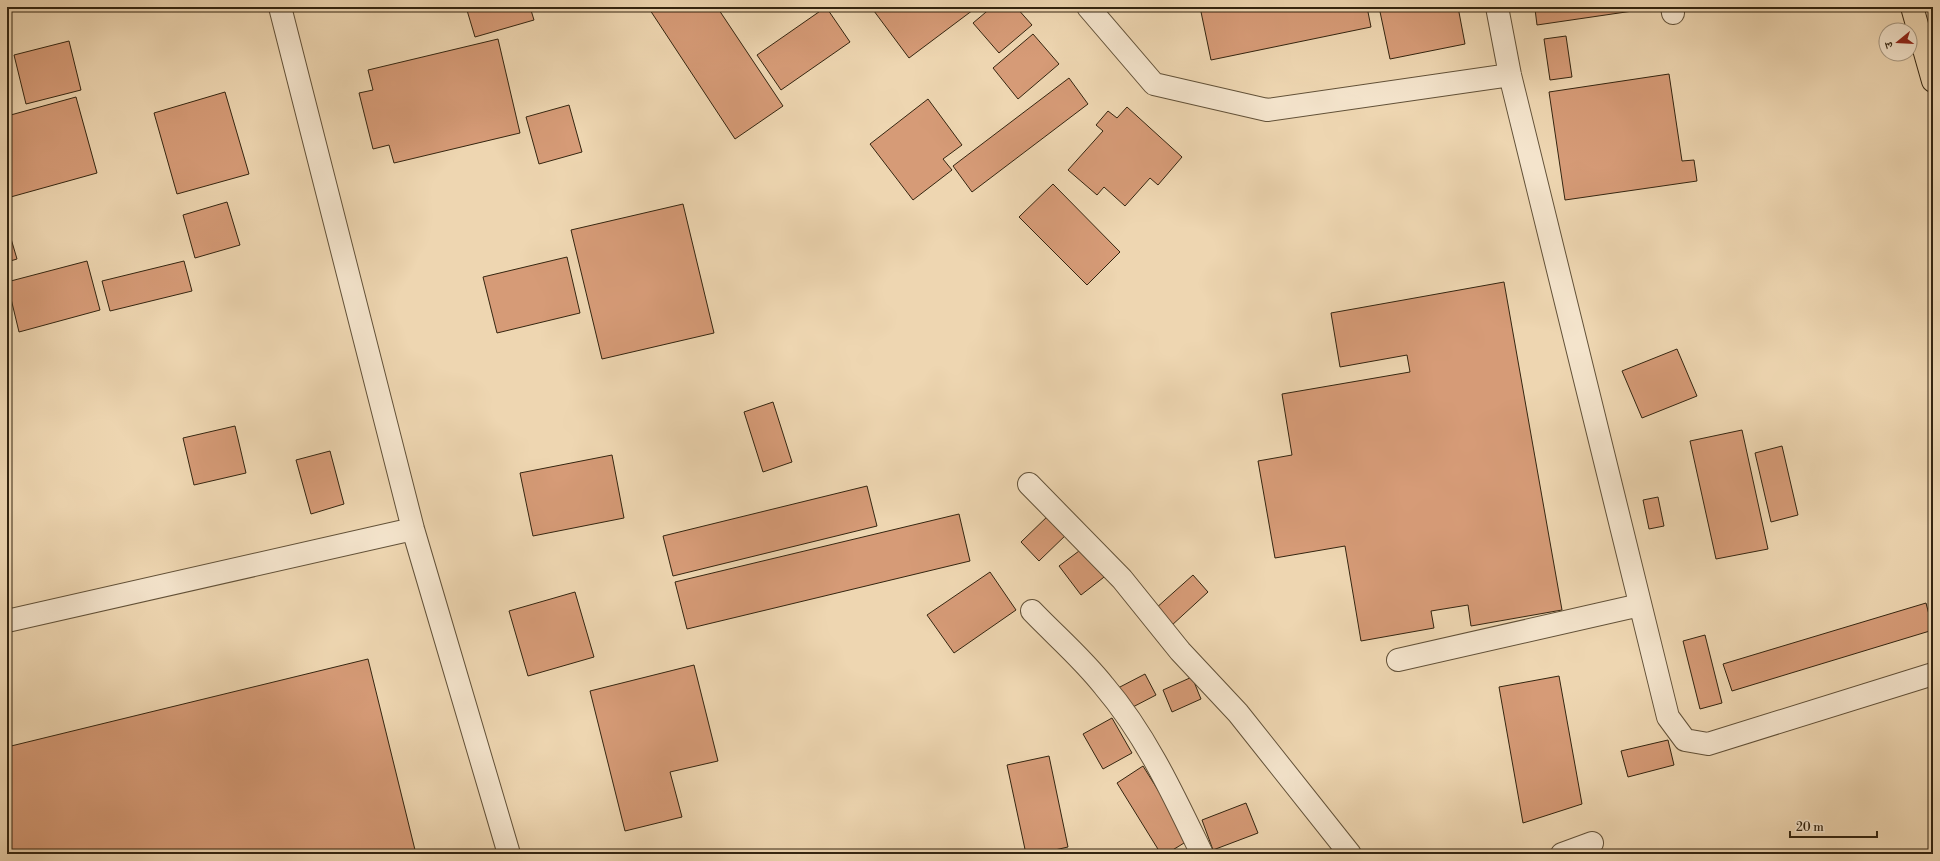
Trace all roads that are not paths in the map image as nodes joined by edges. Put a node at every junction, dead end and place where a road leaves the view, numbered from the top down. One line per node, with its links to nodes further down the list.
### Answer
1 (280, 7): 8 (street)
2 (1088, 7): 5 (street)
3 (1497, 7): 5 (street)
4 (1912, 7): 6 (main road)
5 (1510, 75): 9 (street)
6 (1933, 81)
7 (1029, 484): 17 (street)
8 (413, 529): 11 (street); 15 (street)
9 (1640, 605): 12 (street); 13 (street)
10 (1032, 612): 16 (street)
11 (7, 620)
12 (1398, 660)
13 (1933, 674)
14 (1592, 843): 18 (street)
15 (509, 854)
16 (1202, 854)
17 (1350, 854)
18 (1562, 854)

